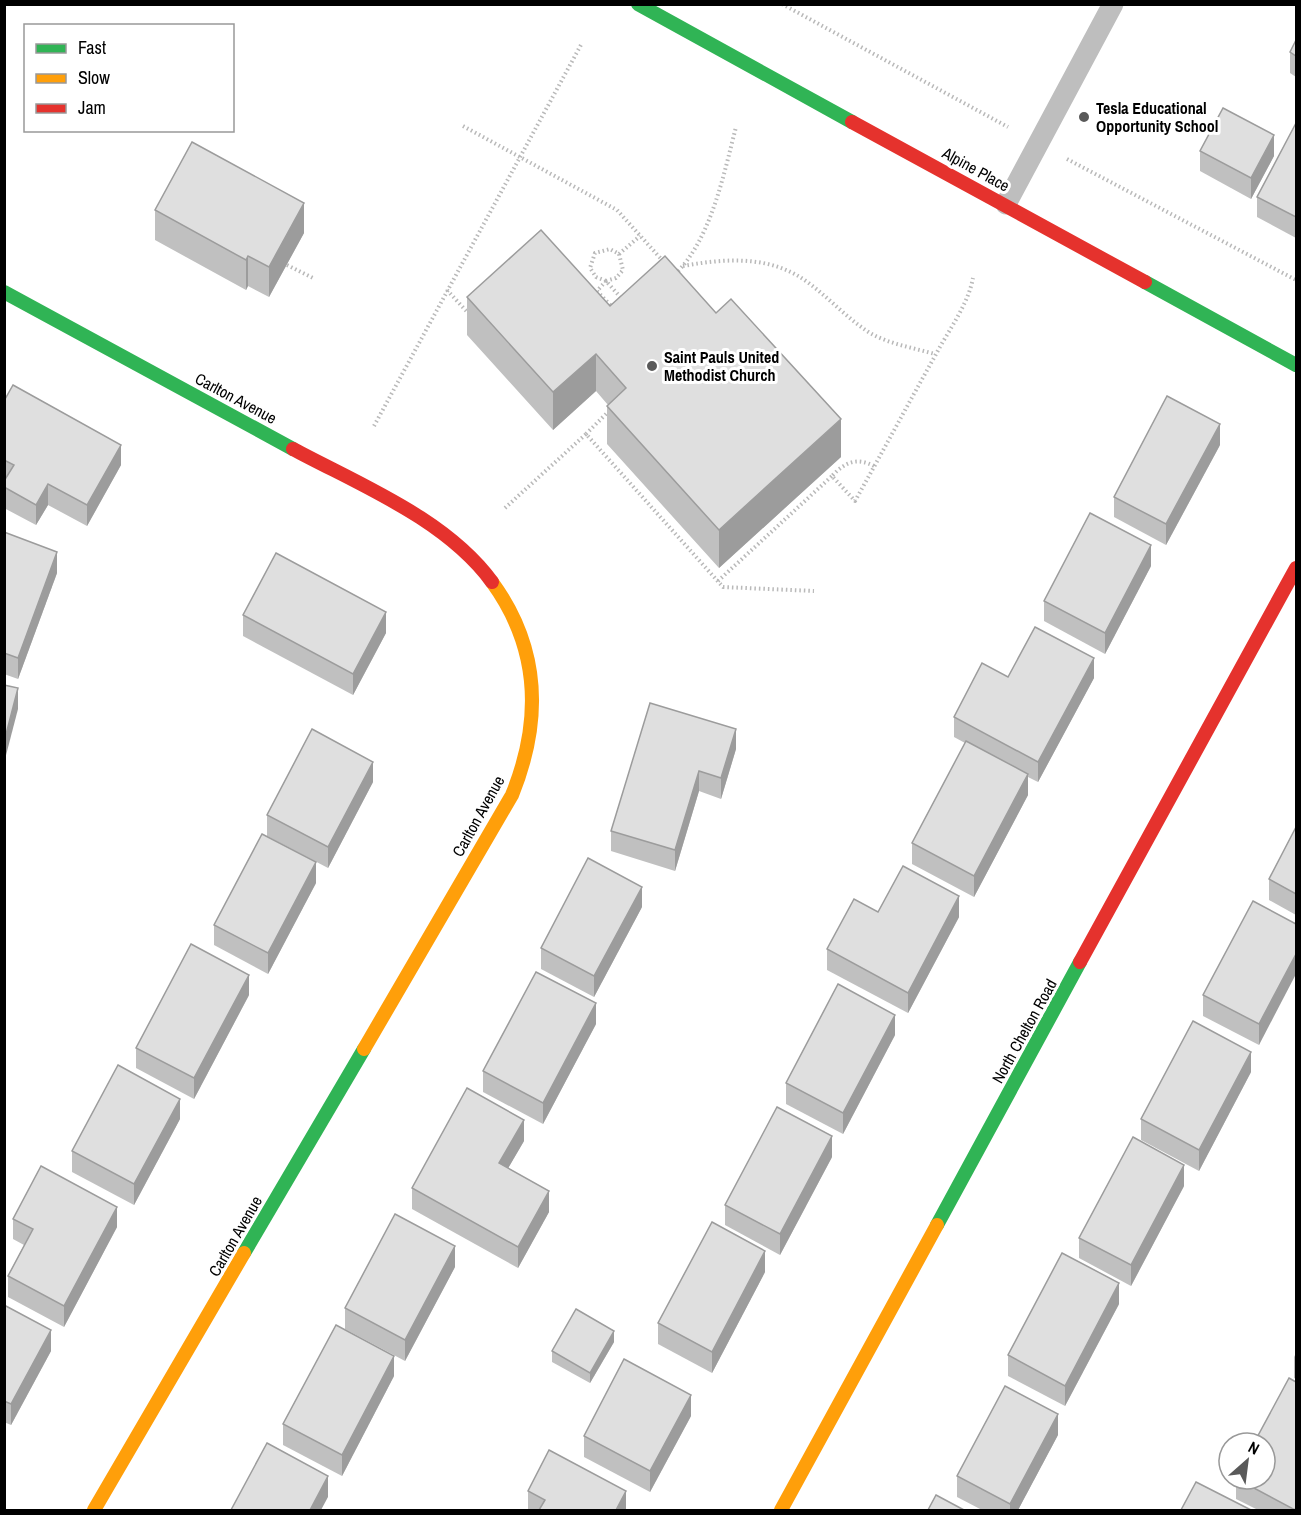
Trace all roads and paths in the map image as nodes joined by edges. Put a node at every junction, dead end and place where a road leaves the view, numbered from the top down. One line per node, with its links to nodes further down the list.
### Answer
1 (1113, 4): 7 (lane)
2 (646, 6): 7 (street, Alpine Place)
3 (582, 43): 6 (path)
4 (463, 126): 6 (path)
5 (736, 127): 11 (path)
6 (520, 157): 8 (path); 17 (path)
7 (1006, 204): 24 (street, Alpine Place)
8 (640, 236): 9 (path); 12 (path)
9 (619, 254): 15 (path); 15 (path)
10 (287, 264): 14 (path)
11 (683, 266): 12 (path); 23 (path)
12 (675, 274): 16 (path)
13 (973, 278): 23 (path)
14 (315, 279)
15 (606, 281): 19 (path); 19 (path)
16 (682, 282)
17 (447, 290): 21 (path); 26 (path)
18 (4, 292): 34 (street, Carlton Avenue)
19 (614, 309): 20 (path); 22 (path)
20 (608, 315)
21 (470, 316)
22 (622, 317)
23 (935, 354): 28 (path)
24 (1296, 365)
25 (611, 409): 27 (path)
26 (374, 426)
27 (586, 434): 30 (path); 32 (path)
28 (874, 466): 29 (path); 29 (path)
29 (832, 476): 32 (path)
30 (505, 508)
31 (1296, 568): 35 (street, North Chelton Road)
32 (718, 581): 33 (path)
33 (814, 591)
34 (94, 1510)
35 (781, 1510)

